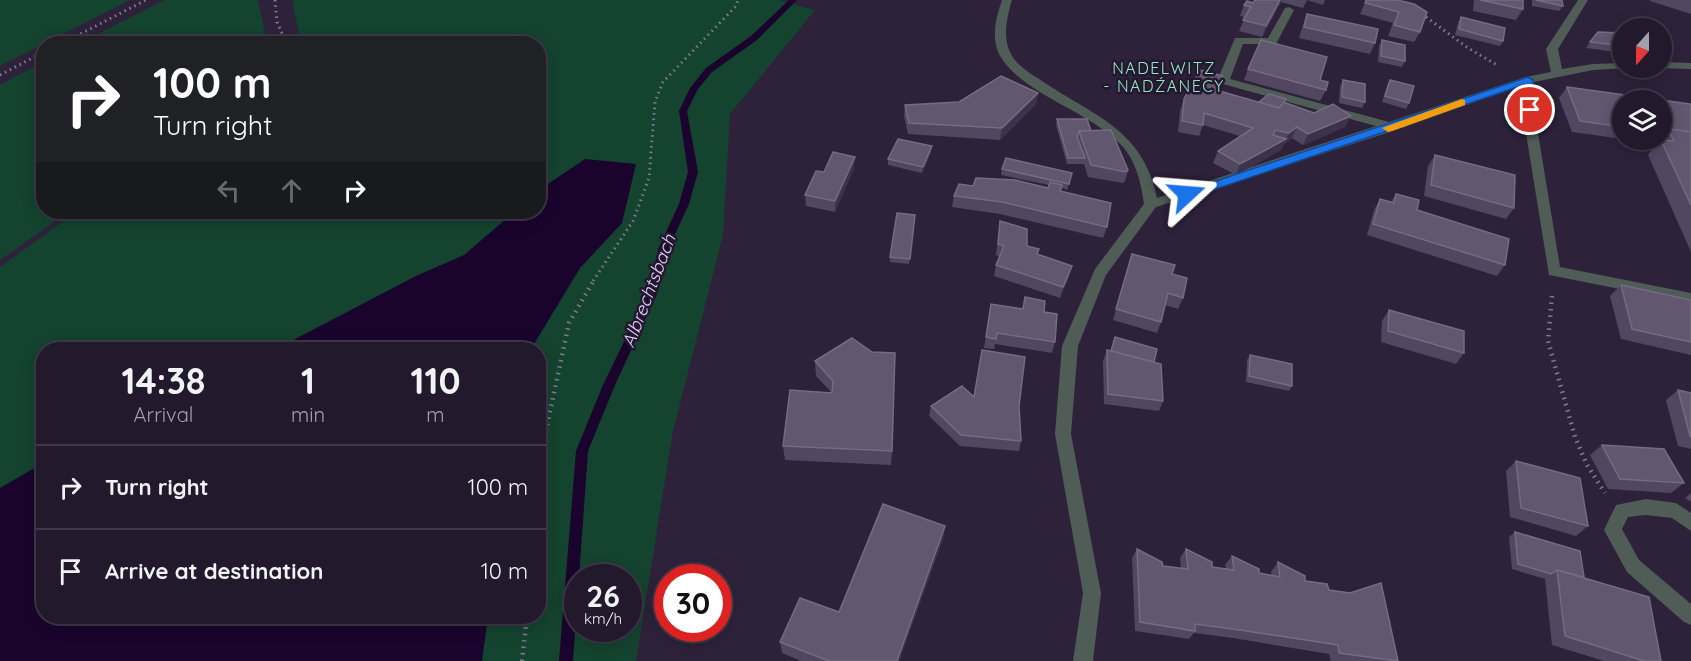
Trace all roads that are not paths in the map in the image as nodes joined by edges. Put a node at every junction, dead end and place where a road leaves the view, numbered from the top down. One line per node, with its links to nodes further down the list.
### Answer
1 (1007, 0): 10 (street)
2 (1583, 0): 7 (street)
3 (1289, 10): 9 (street)
4 (1672, 65): 6 (street)
5 (1612, 66): 7 (street)
6 (1691, 66)
7 (1557, 74): 8 (street)
8 (1523, 82): 9 (street); 11 (street)
9 (1392, 127): 10 (street)
10 (1151, 204): 14 (street)
11 (1691, 298)
12 (1691, 523): 13 (street)
13 (1691, 616)
14 (1083, 661)

